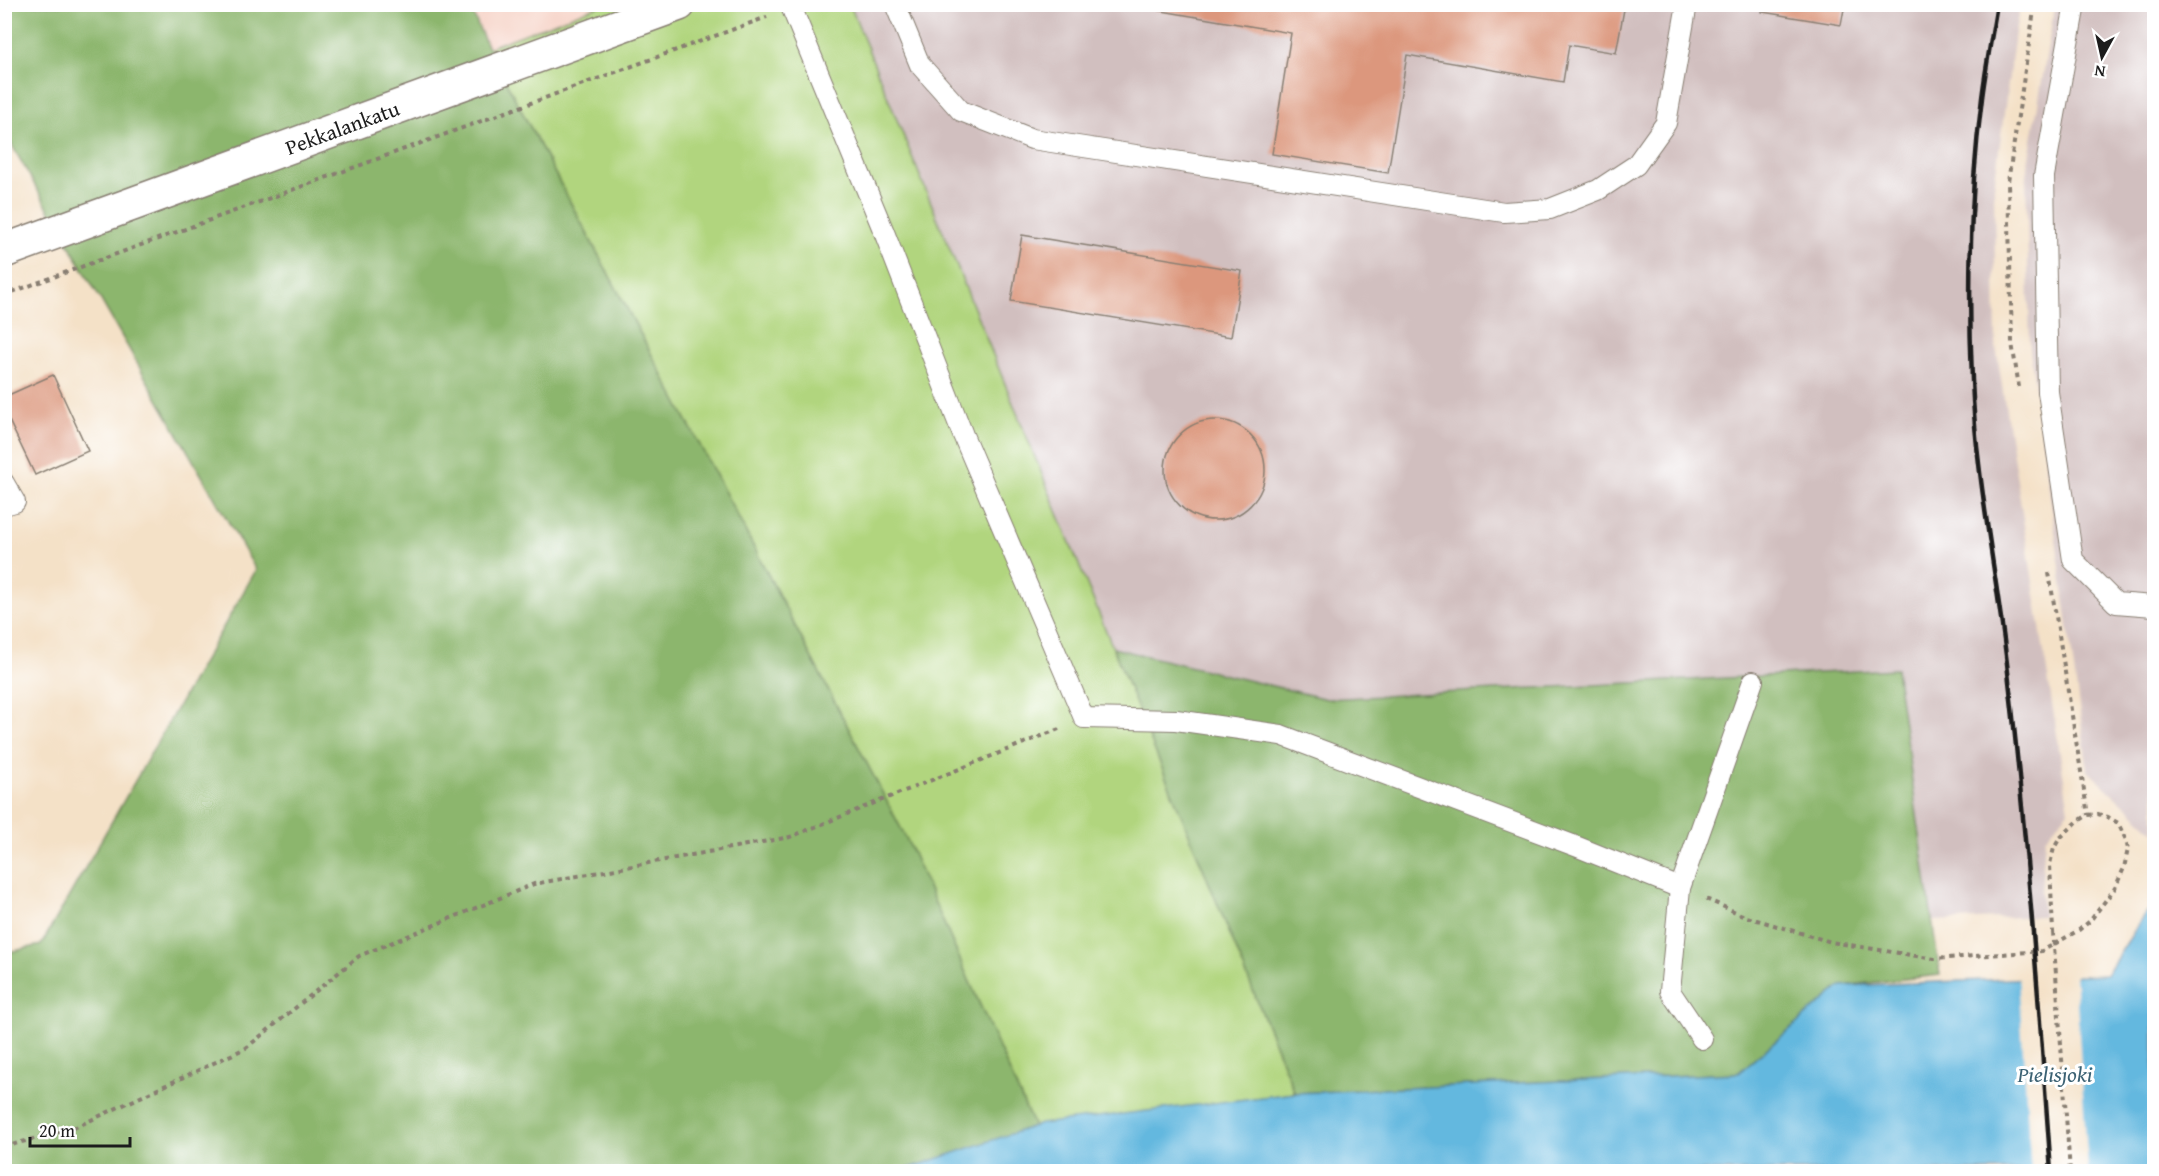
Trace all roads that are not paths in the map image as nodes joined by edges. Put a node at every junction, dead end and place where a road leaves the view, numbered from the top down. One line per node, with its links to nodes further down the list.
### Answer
1 (679, 4): 6 (street, Pekkalankatu)
2 (895, 4): 3 (lane)
3 (1687, 4)
4 (2075, 4): 9 (lane)
5 (790, 6): 11 (lane)
6 (4, 251)
7 (4, 483): 8 (lane)
8 (4, 505)
9 (2154, 606)
10 (1753, 681): 11 (lane)
11 (1680, 888): 12 (lane)
12 (1702, 1039)

